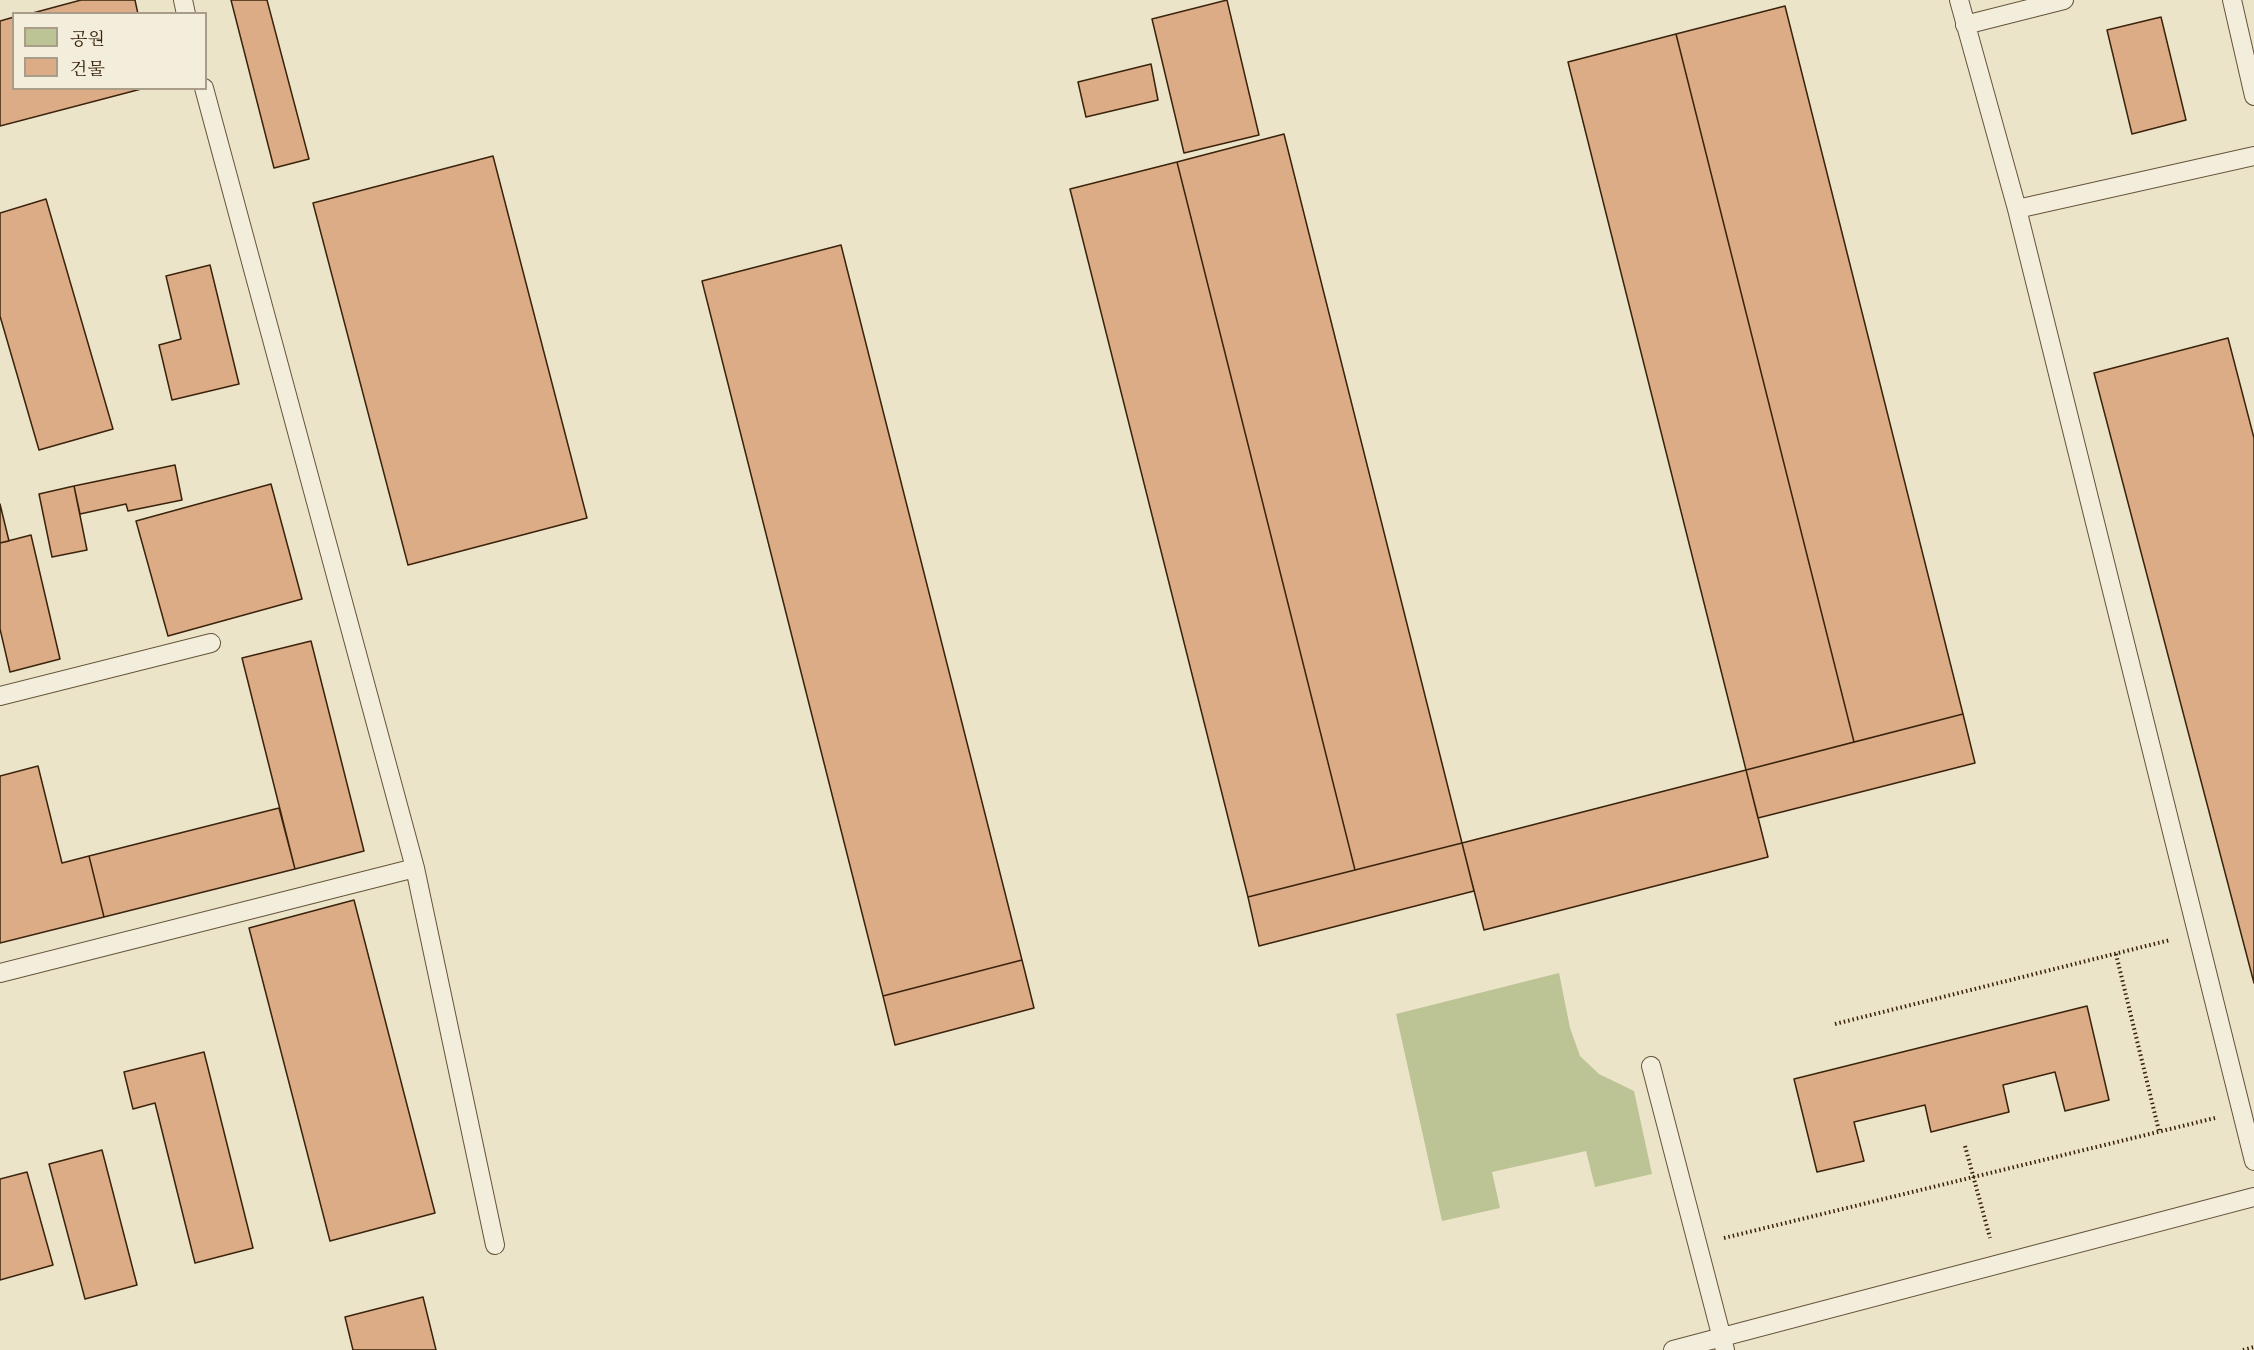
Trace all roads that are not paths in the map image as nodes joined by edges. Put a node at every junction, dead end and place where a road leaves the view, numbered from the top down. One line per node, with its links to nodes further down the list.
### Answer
1 (1959, 0): 4 (lane)
2 (2064, 0): 4 (lane)
3 (2232, 0): 6 (lane)
4 (1965, 25): 8 (lane)
5 (205, 90): 11 (lane)
6 (2254, 96)
7 (2254, 156): 8 (lane)
8 (2017, 209): 14 (lane)
9 (211, 643): 10 (lane)
10 (0, 696)
11 (415, 868): 12 (lane); 16 (lane)
12 (0, 973)
13 (1651, 1066): 17 (lane)
14 (2254, 1161)
15 (2254, 1197): 17 (lane)
16 (495, 1245)
17 (1723, 1343): 18 (lane)
18 (1673, 1350)

